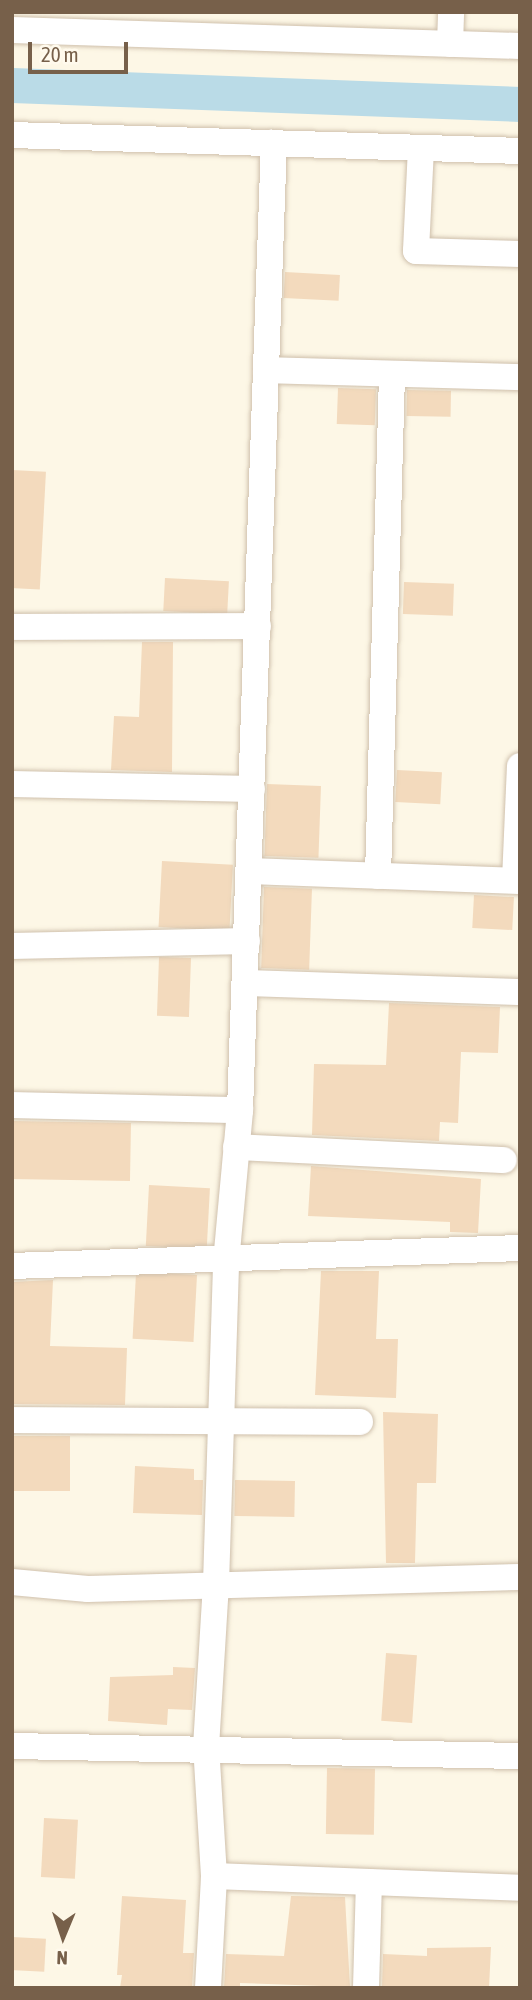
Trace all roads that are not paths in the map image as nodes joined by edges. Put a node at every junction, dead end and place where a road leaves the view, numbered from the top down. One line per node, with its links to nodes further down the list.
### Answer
1 (451, 12): 4 (street)
2 (141, 24): 3 (street); 4 (street)
3 (12, 30)
4 (450, 44): 5 (street)
5 (520, 46)
6 (12, 135): 7 (street)
7 (274, 143): 8 (street); 11 (street)
8 (421, 148): 9 (street); 10 (street)
9 (520, 150)
10 (520, 254)
11 (267, 370): 12 (street); 14 (street)
12 (392, 374): 13 (street); 20 (street)
13 (520, 377)
14 (258, 625): 15 (street); 18 (street)
15 (12, 627)
16 (520, 766): 21 (street)
17 (12, 784): 18 (street)
18 (252, 789): 19 (street)
19 (249, 871): 20 (street); 22 (street)
20 (378, 876): 21 (street)
21 (517, 881)
22 (247, 941): 23 (street); 24 (street)
23 (12, 946)
24 (245, 983): 25 (street); 27 (street)
25 (520, 992)
26 (12, 1105): 27 (street)
27 (240, 1110): 28 (street)
28 (236, 1147): 29 (street); 31 (street)
29 (504, 1160)
30 (520, 1248): 31 (street)
31 (226, 1262): 32 (street); 35 (street)
32 (12, 1266)
33 (12, 1420): 35 (street)
34 (360, 1422): 35 (street)
35 (219, 1423): 38 (street)
36 (520, 1577): 38 (street)
37 (12, 1582): 38 (street)
38 (216, 1584): 40 (street)
39 (12, 1746): 40 (street)
40 (206, 1747): 41 (street); 42 (street)
41 (520, 1756)
42 (214, 1876): 43 (street); 45 (street)
43 (369, 1882): 44 (street); 46 (street)
44 (520, 1888)
45 (208, 1988)
46 (366, 1988)

